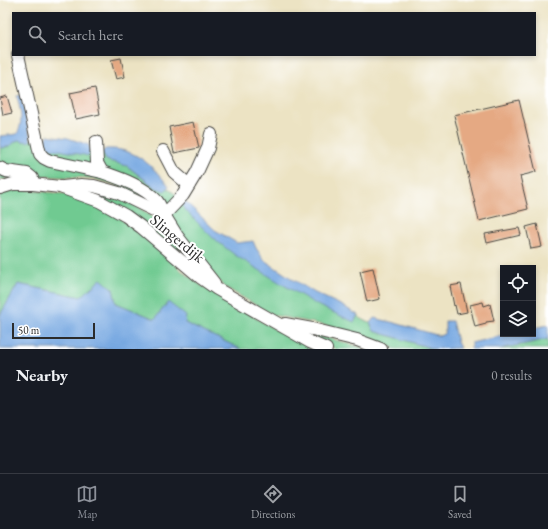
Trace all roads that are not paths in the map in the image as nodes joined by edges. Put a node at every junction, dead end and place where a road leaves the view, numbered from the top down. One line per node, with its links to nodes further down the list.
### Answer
1 (18, 56): 6 (street)
2 (211, 134): 8 (street)
3 (96, 142): 6 (street)
4 (163, 151): 8 (street)
5 (0, 168): 7 (street)
6 (102, 172): 11 (street)
7 (33, 184): 9 (street, Slingerdijk); 10 (street, Slingerdijk)
8 (189, 185): 11 (street)
9 (0, 188)
10 (60, 188): 11 (street); 12 (street, Slingerdijk)
11 (164, 215): 12 (street)
12 (218, 289): 13 (street, Slingerdijk)
13 (274, 321): 14 (street, Slingerdijk); 15 (street)
14 (326, 349)
15 (381, 349)

